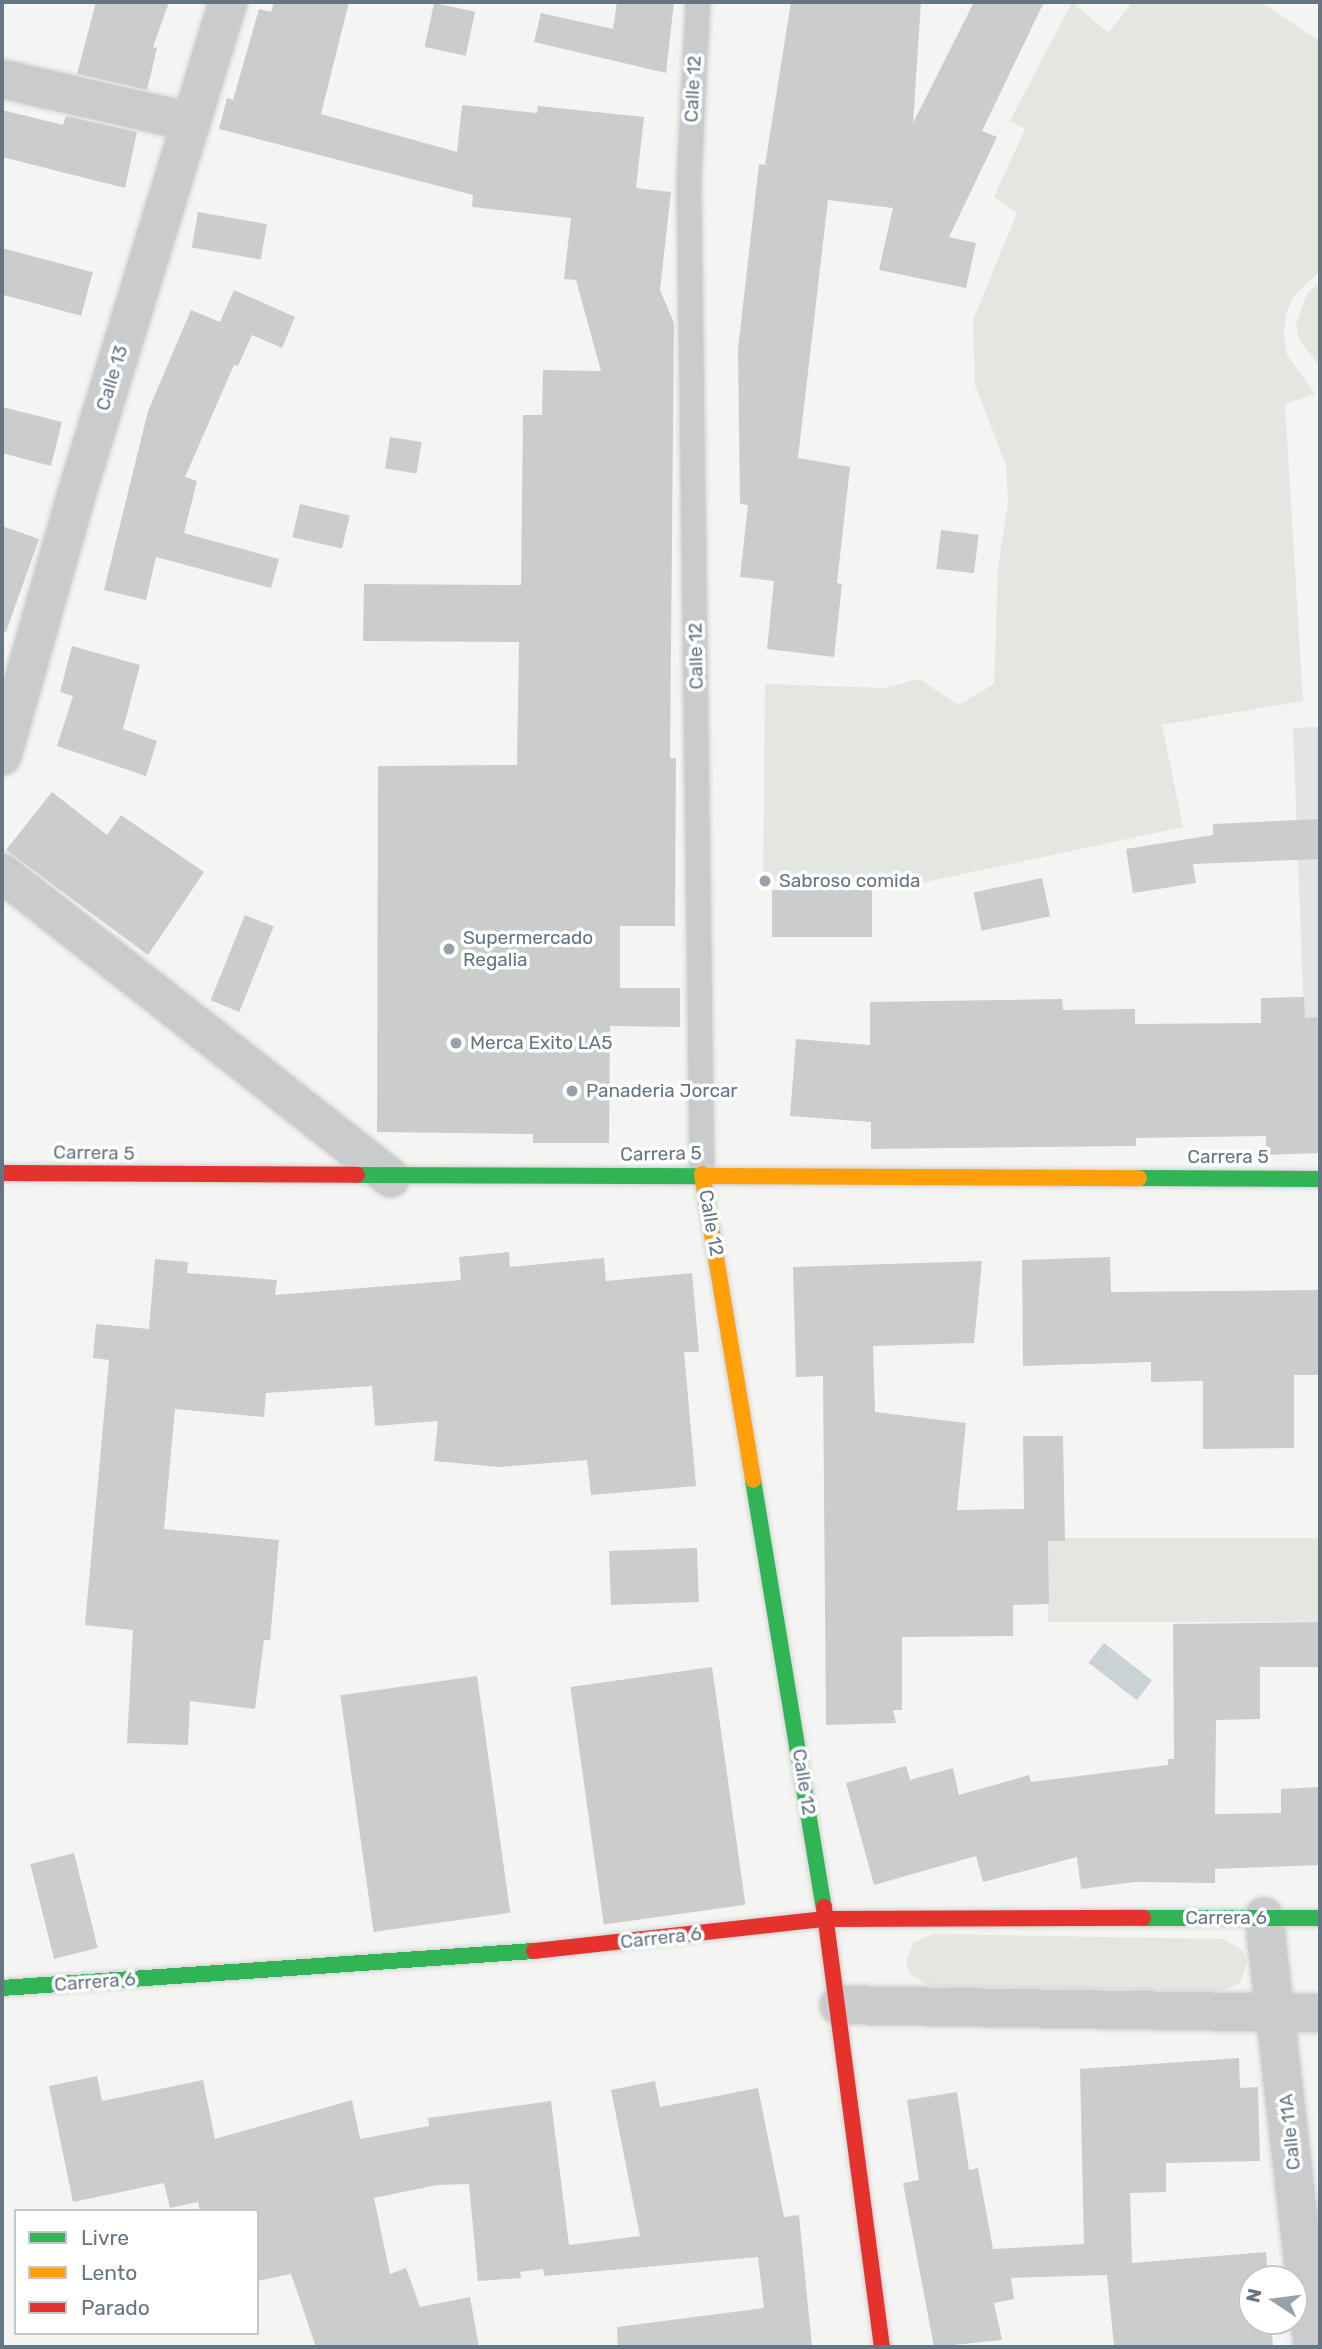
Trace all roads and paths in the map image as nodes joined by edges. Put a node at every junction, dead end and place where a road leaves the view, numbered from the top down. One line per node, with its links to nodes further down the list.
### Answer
1 (228, 2): 4 (street, Calle 13)
2 (698, 2): 8 (lane, Calle 12)
3 (2, 79): 4 (street)
4 (191, 122): 5 (street, Calle 13)
5 (2, 756)
6 (2, 873): 9 (street)
7 (2, 1173): 9 (street, Carrera 5)
8 (702, 1174): 9 (street, Carrera 5); 10 (street, Carrera 5); 13 (street, Calle 12)
9 (391, 1178)
10 (1320, 1179)
11 (1264, 1917): 12 (street, Carrera 6); 13 (street, Carrera 6); 17 (street, Calle 11A)
12 (1320, 1918)
13 (826, 1919): 14 (street, Carrera 6); 15 (street, Calle 12)
14 (2, 1988)
15 (839, 2006): 17 (street); 18 (street, Calle 12)
16 (1320, 2012): 17 (street)
17 (1278, 2013): 19 (street, Calle 11A)
18 (882, 2347)
19 (1313, 2347)

